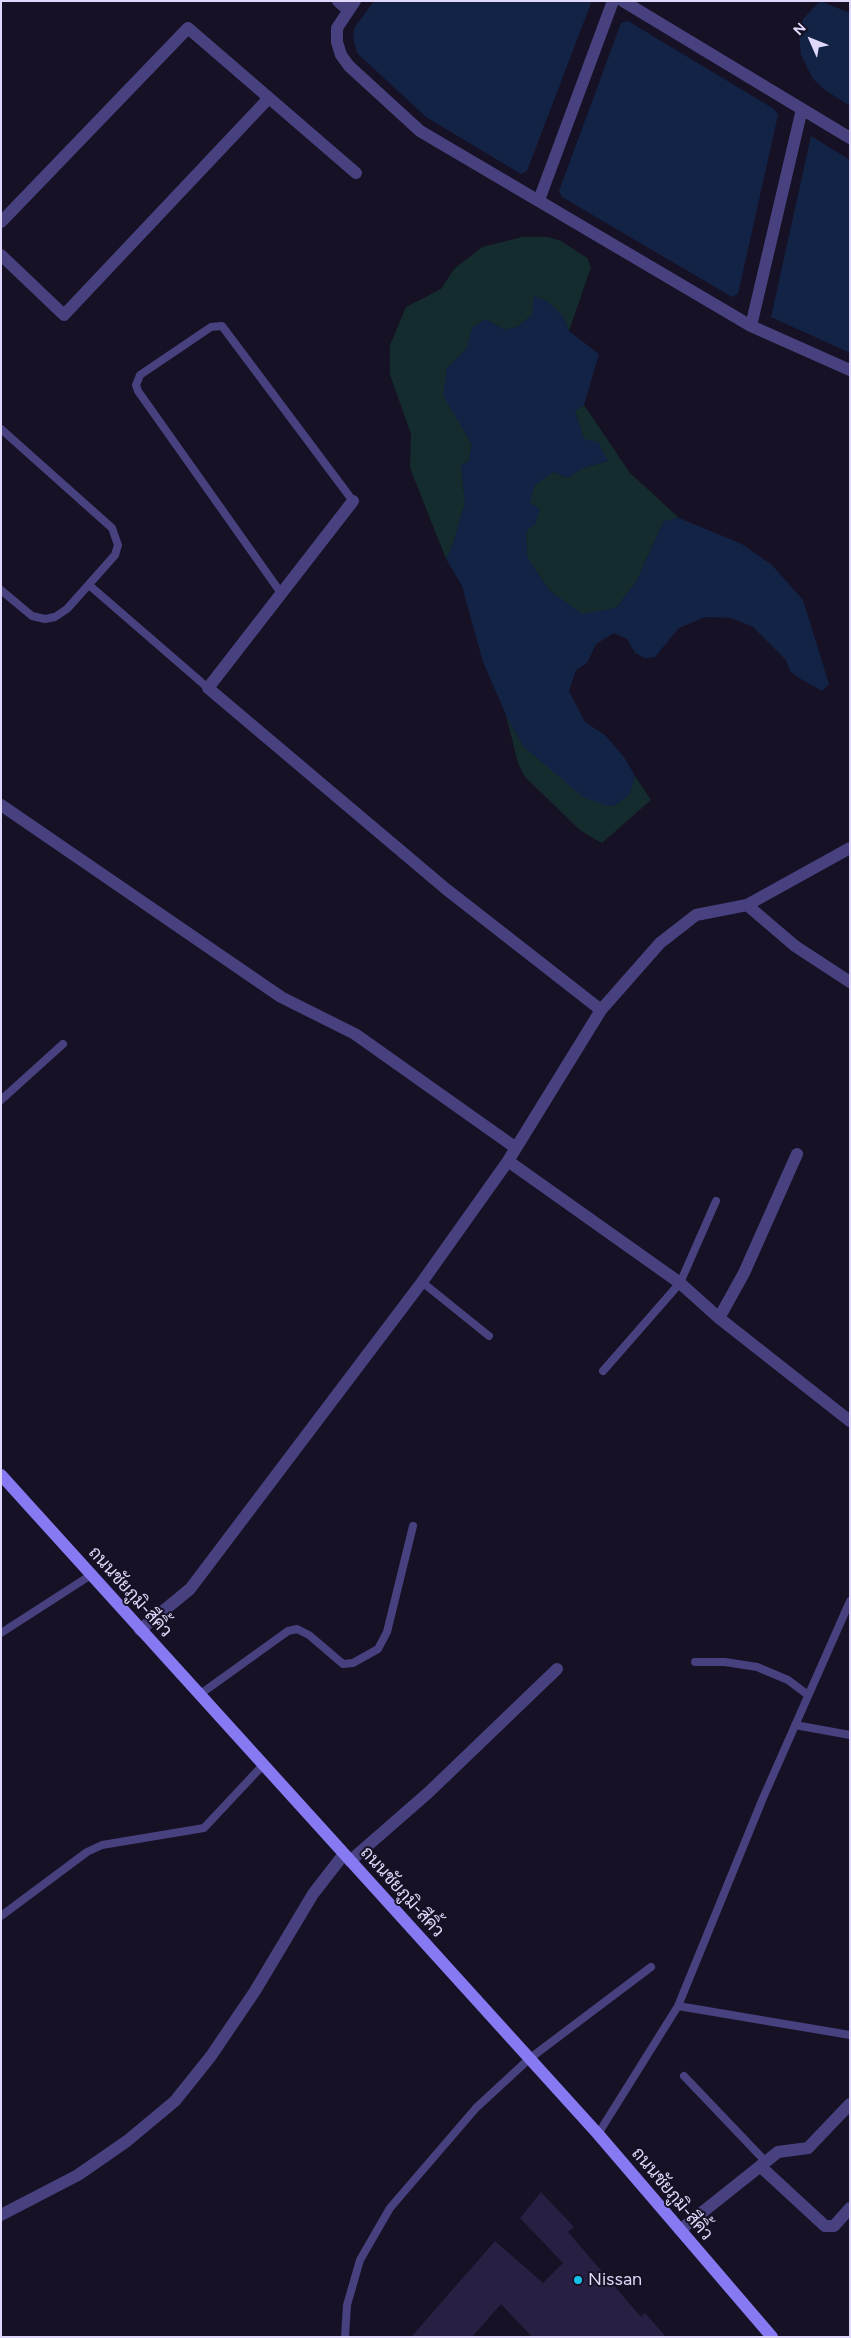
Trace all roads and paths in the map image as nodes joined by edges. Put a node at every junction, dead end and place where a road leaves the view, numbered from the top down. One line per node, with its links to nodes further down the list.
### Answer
1 (612, 1): 8 (street)
2 (623, 1): 5 (street)
3 (347, 4): 8 (street)
4 (268, 99): 7 (street); 9 (street); 10 (street)
5 (802, 108): 6 (street); 11 (street)
6 (850, 138)
7 (356, 173)
8 (539, 200): 11 (street)
9 (1, 222)
10 (1, 254)
11 (751, 326): 12 (street)
12 (850, 370)
13 (1, 429): 15 (lane)
14 (353, 501): 17 (street); 17 (lane)
15 (89, 585): 16 (lane); 18 (lane)
16 (1, 590)
17 (282, 593): 18 (street)
18 (208, 688): 23 (street)
19 (1, 805): 26 (street)
20 (849, 847): 21 (street)
21 (747, 905): 22 (street); 23 (street)
22 (850, 982)
23 (600, 1010): 26 (street)
24 (64, 1044): 25 (lane)
25 (1, 1100)
26 (516, 1148): 28 (street)
27 (797, 1154): 32 (street)
28 (508, 1161): 30 (street); 31 (street)
29 (716, 1201): 31 (lane)
30 (422, 1282): 33 (lane); 40 (street)
31 (680, 1283): 32 (street); 34 (lane)
32 (719, 1318): 35 (street)
33 (489, 1336)
34 (603, 1371)
35 (850, 1421)
36 (1, 1475): 38 (main road, ถนนชัยภูมิ-สีคิ้ว)
37 (413, 1526): 44 (lane)
38 (91, 1575): 40 (main road, ถนนชัยภูมิ-สีคิ้ว); 41 (lane)
39 (850, 1600): 45 (lane)
40 (140, 1630): 44 (main road, ถนนชัยภูมิ-สีคิ้ว)
41 (1, 1633)
42 (695, 1662): 45 (lane)
43 (557, 1669): 49 (street)
44 (199, 1695): 48 (main road, ถนนชัยภูมิ-สีคิ้ว)
45 (808, 1695): 46 (lane)
46 (795, 1725): 47 (lane); 52 (lane)
47 (850, 1735)
48 (263, 1765): 49 (main road, ถนนชัยภูมิ-สีคิ้ว); 50 (lane)
49 (347, 1858): 54 (main road, ถนนชัยภูมิ-สีคิ้ว); 60 (street)
50 (1, 1916)
51 (651, 1966): 54 (lane)
52 (678, 2006): 53 (lane); 57 (lane)
53 (850, 2035)
54 (530, 2059): 57 (main road, ถนนชัยภูมิ-สีคิ้ว); 62 (lane)
55 (684, 2076): 58 (lane)
56 (850, 2104): 58 (street)
57 (598, 2134): 61 (main road, ถนนชัยภูมิ-สีคิ้ว)
58 (763, 2164): 59 (street); 61 (street)
59 (850, 2208)
60 (1, 2214)
61 (680, 2230): 63 (main road, ถนนชัยภูมิ-สีคิ้ว)
62 (346, 2337)
63 (772, 2337)

